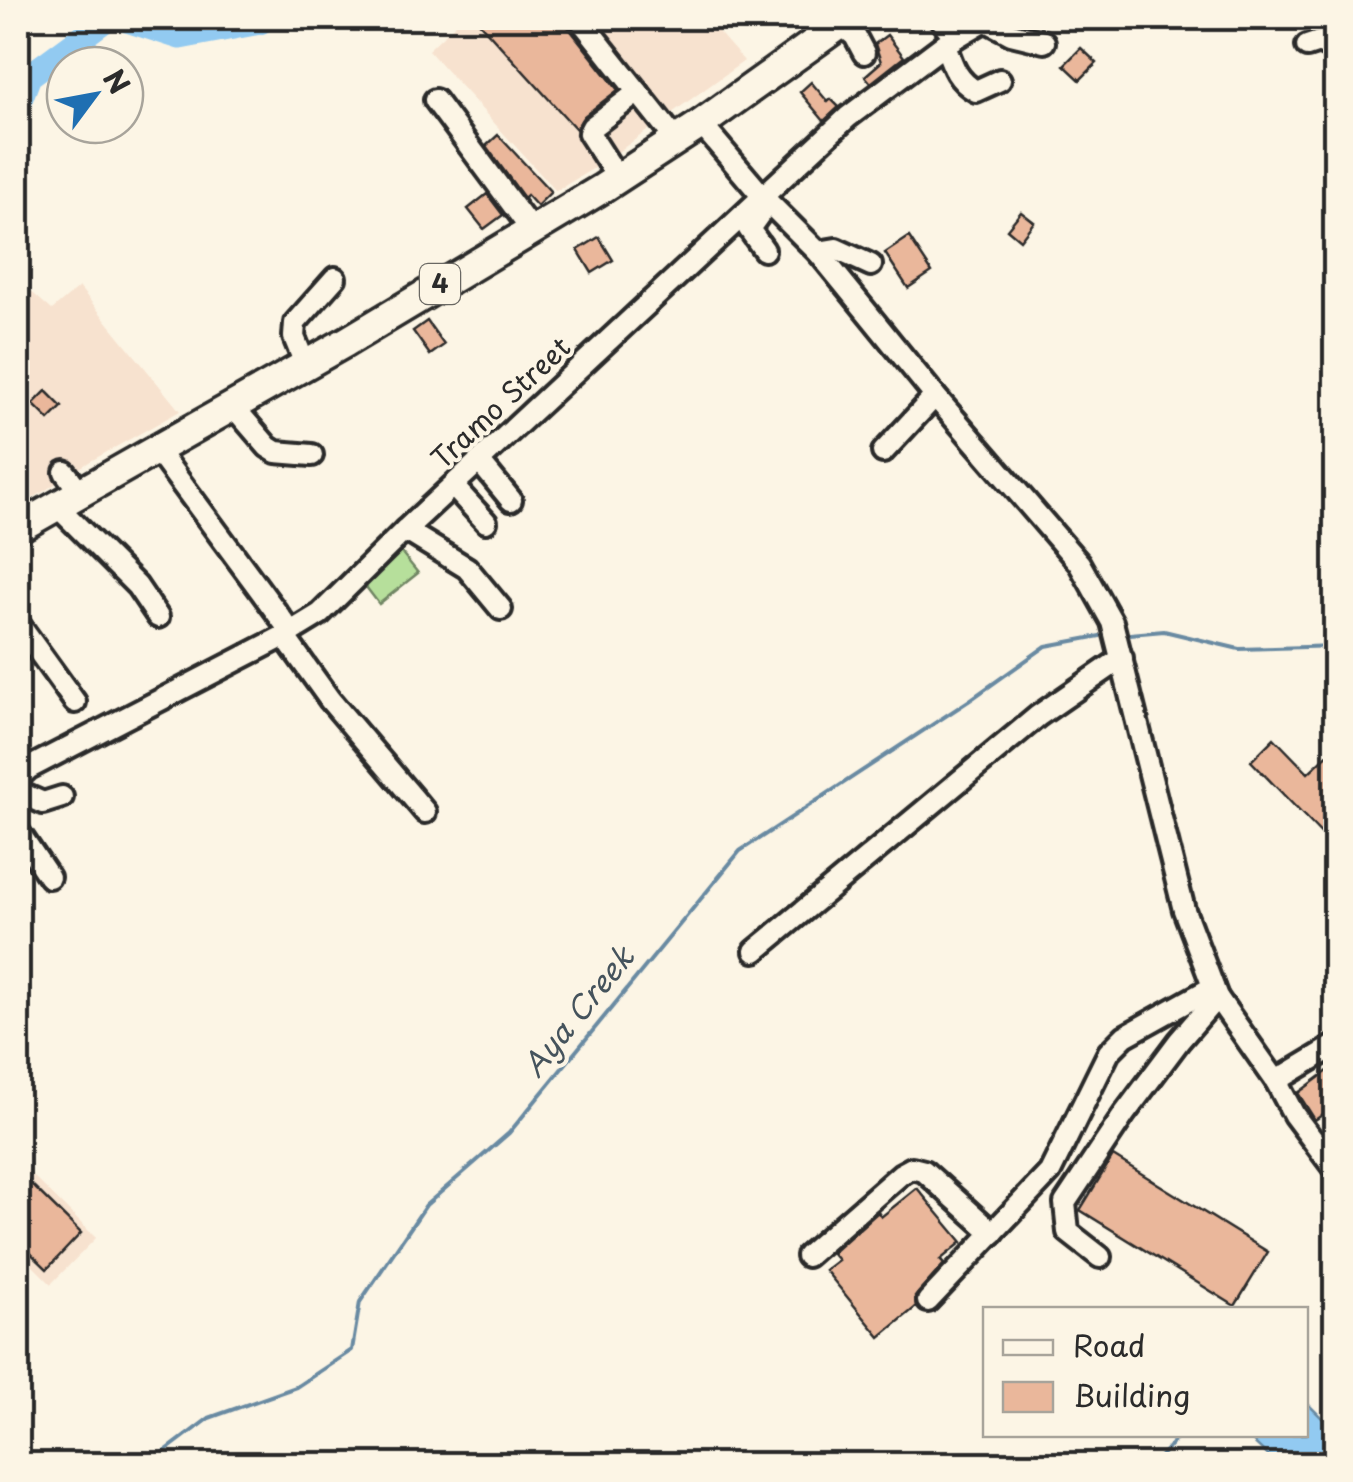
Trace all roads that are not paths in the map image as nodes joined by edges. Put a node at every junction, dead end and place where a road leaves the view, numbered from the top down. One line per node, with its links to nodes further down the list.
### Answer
1 (580, 18): 11 (street)
2 (940, 18): 5 (street)
3 (987, 19): 5 (street, Tramo Street); 6 (street)
4 (832, 24): 9 (street); 13 (highway, 4)
5 (950, 41): 10 (street); 16 (street, Tramo Street)
6 (1044, 42)
7 (1307, 46): 8 (street)
8 (1336, 51)
9 (864, 53)
10 (1000, 80)
11 (638, 92): 14 (street); 15 (street)
12 (435, 100): 17 (street)
13 (701, 124): 14 (highway, 4); 16 (street)
14 (676, 140): 15 (highway, 4)
15 (618, 178): 17 (highway, 4)
16 (766, 200): 18 (street); 19 (street); 28 (street, Tramo Street)
17 (532, 230): 22 (highway, 4)
18 (764, 250)
19 (818, 252): 20 (street); 23 (street)
20 (871, 265)
21 (335, 278): 22 (street)
22 (305, 364): 24 (highway, 4)
23 (936, 396): 26 (street); 39 (street)
24 (232, 405): 25 (highway, 4); 27 (street)
25 (156, 449): 30 (highway, 4); 38 (street)
26 (883, 452)
27 (312, 455)
28 (479, 461): 29 (street, Tramo Street); 31 (street)
29 (453, 486): 32 (street); 34 (street, Tramo Street)
30 (67, 490): 33 (highway, 4); 36 (street)
31 (512, 500)
32 (486, 522)
33 (18, 528)
34 (405, 530): 35 (street); 38 (street, Tramo Street)
35 (501, 609)
36 (158, 617)
37 (18, 622): 40 (street)
38 (287, 634): 41 (street, Tramo Street); 44 (street)
39 (1122, 658): 47 (street); 48 (street)
40 (75, 702)
41 (18, 778)
42 (18, 792): 43 (street)
43 (62, 797)
44 (425, 812)
45 (18, 831): 46 (street)
46 (50, 877)
47 (755, 952)
48 (1215, 992): 50 (street); 52 (street); 54 (street)
49 (1336, 1045): 50 (street)
50 (1276, 1080): 51 (street)
51 (1336, 1171)
52 (993, 1233): 53 (street); 55 (street)
53 (807, 1256)
54 (1100, 1257)
55 (928, 1302)

